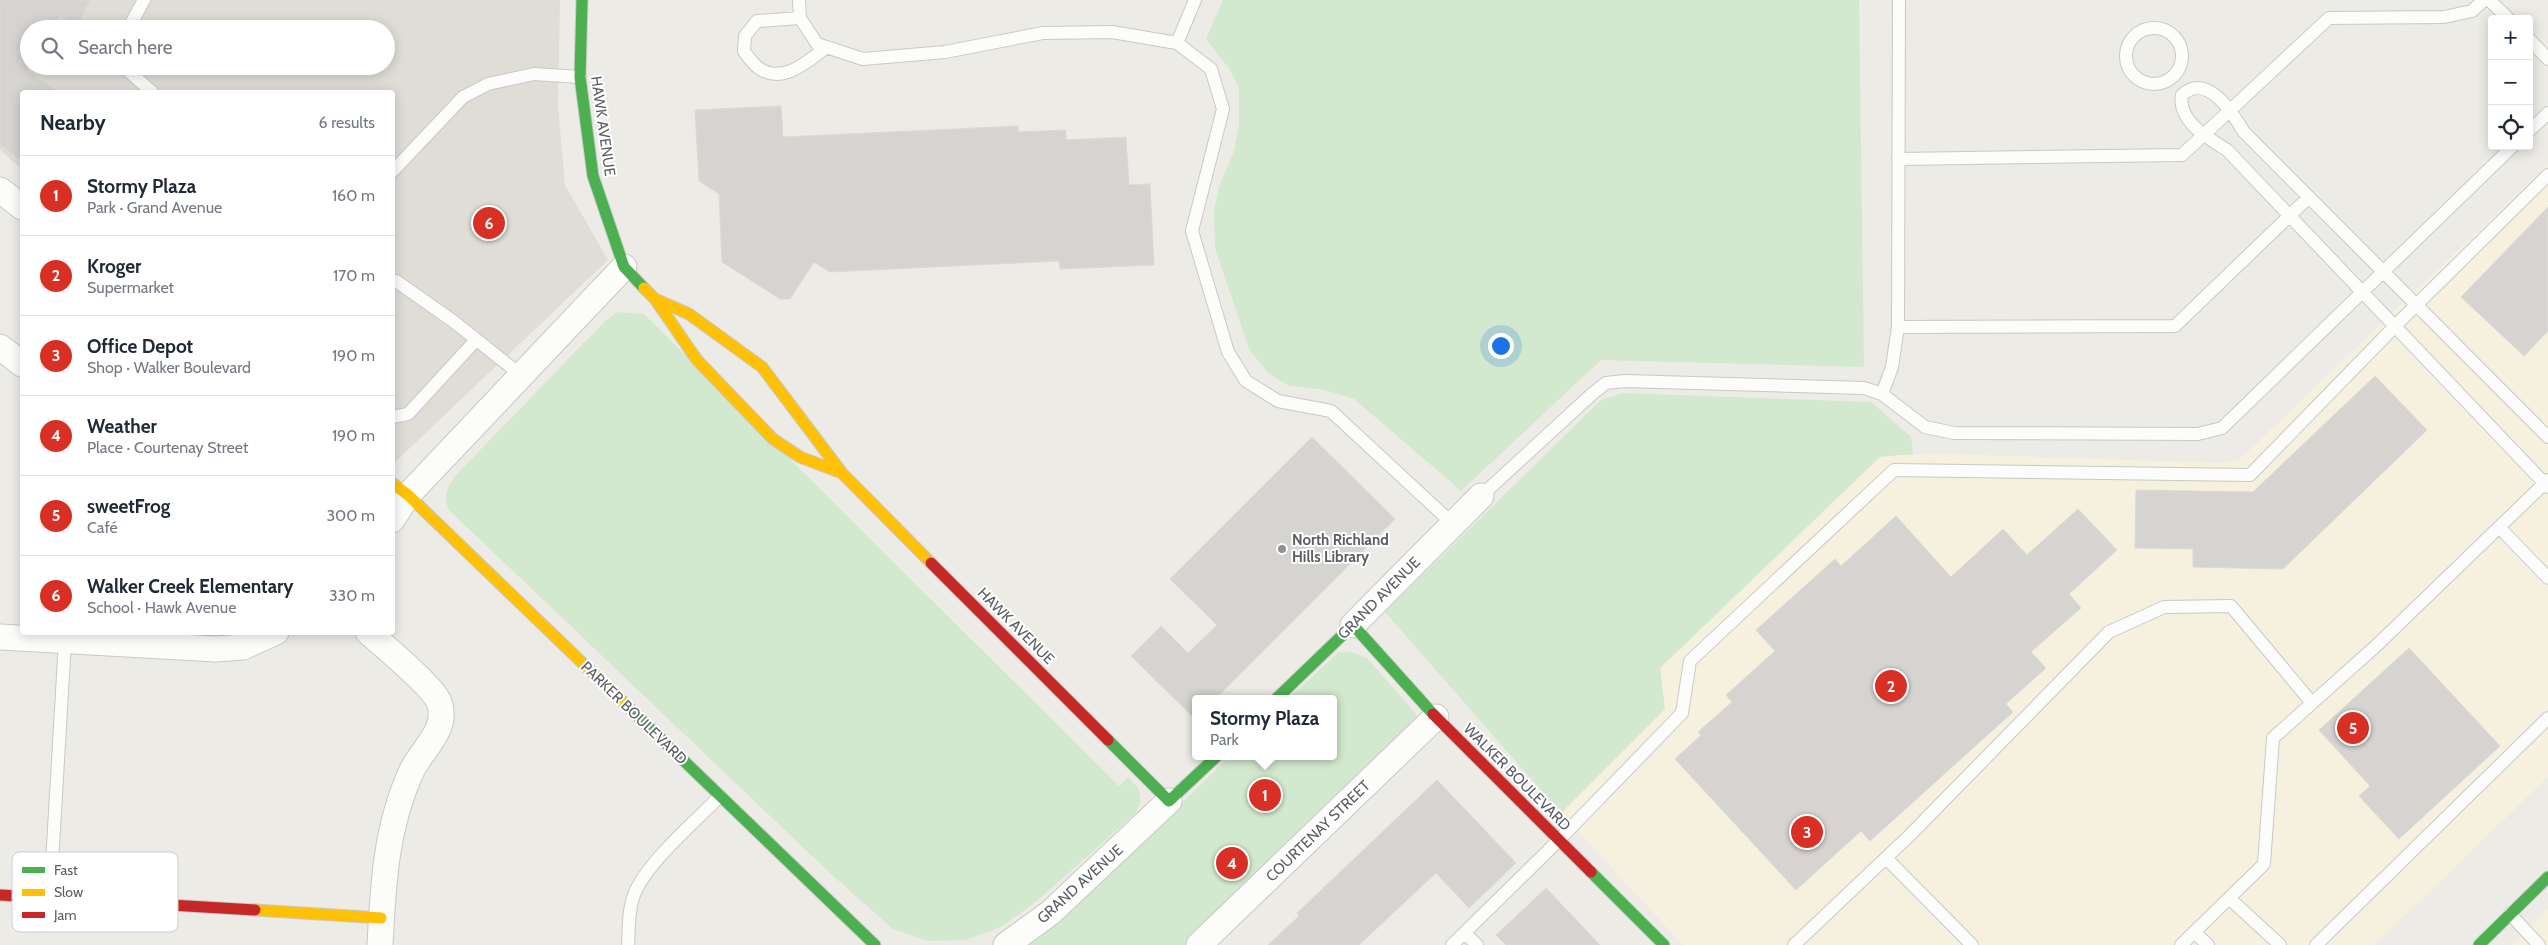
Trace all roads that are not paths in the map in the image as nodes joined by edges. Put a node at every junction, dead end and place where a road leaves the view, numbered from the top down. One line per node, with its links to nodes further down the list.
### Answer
1 (144, 0): 10 (lane)
2 (582, 0): 16 (street, HAWK AVENUE)
3 (799, 0): 9 (lane)
4 (1195, 0): 11 (lane)
5 (1899, 0): 25 (lane)
6 (2484, 0): 20 (lane)
7 (2489, 0): 8 (lane)
8 (2505, 15)
9 (800, 18): 13 (lane); 13 (lane)
10 (133, 20)
11 (1177, 43): 13 (lane); 52 (lane)
12 (2533, 43): 14 (lane)
13 (827, 48)
14 (2548, 59)
15 (133, 75): 18 (lane)
16 (580, 77): 26 (lane); 32 (street, HAWK AVENUE)
17 (2171, 78): 17 (lane); 19 (lane)
18 (150, 90)
19 (2184, 93): 20 (lane); 23 (lane)
20 (2230, 110): 23 (lane); 29 (lane)
21 (2548, 113): 22 (lane)
22 (2533, 127)
23 (2203, 135): 25 (lane); 31 (lane)
24 (2509, 150): 33 (lane)
25 (1898, 159): 39 (lane)
26 (395, 169)
27 (2548, 174): 37 (lane)
28 (0, 190): 30 (street)
29 (2309, 197): 31 (lane); 33 (lane)
30 (20, 205)
31 (2290, 216): 35 (lane); 39 (lane)
32 (624, 267): 36 (street, HAWK AVENUE); 43 (street)
33 (2384, 271): 35 (lane); 37 (lane)
34 (395, 282): 40 (lane)
35 (2363, 292): 38 (lane); 44 (lane)
36 (655, 299): 47 (street, HAWK AVENUE); 47 (street, HAWK AVENUE)
37 (2416, 305): 38 (lane); 46 (lane)
38 (2395, 326): 48 (lane); 67 (lane)
39 (1898, 327): 44 (lane)
40 (476, 340): 43 (lane); 45 (lane)
41 (0, 347): 42 (street)
42 (20, 362)
43 (522, 376): 49 (street)
44 (1882, 394): 50 (lane)
45 (395, 416)
46 (2548, 437)
47 (842, 473): 66 (street, HAWK AVENUE)
48 (2547, 483): 53 (lane)
49 (400, 489): 51 (street); 65 (street, PARKER BOULEVARD)
50 (1481, 496): 52 (street, GRAND AVENUE)
51 (395, 508)
52 (1453, 524): 55 (street, GRAND AVENUE)
53 (2499, 527): 54 (lane); 61 (lane)
54 (2548, 578)
55 (1353, 625): 60 (street, GRAND AVENUE); 62 (street, WALKER BOULEVARD)
56 (269, 635): 59 (street)
57 (371, 635): 74 (street)
58 (0, 637): 59 (street)
59 (64, 641): 68 (lane)
60 (1280, 695)
61 (2312, 703): 69 (lane); 71 (lane)
62 (1436, 717): 67 (street, WALKER BOULEVARD); 81 (street, COURTENAY STREET)
63 (2548, 718): 90 (lane)
64 (1213, 760): 66 (street, GRAND AVENUE)
65 (720, 796): 78 (lane); 79 (street, PARKER BOULEVARD)
66 (1169, 802): 80 (street, GRAND AVENUE)
67 (1559, 840): 76 (lane); 84 (street, WALKER BOULEVARD)
68 (52, 852)
69 (1886, 858): 85 (lane); 86 (lane)
70 (2548, 877): 73 (street)
71 (2229, 898): 75 (lane); 89 (lane)
72 (178, 905): 74 (street)
73 (2510, 914): 91 (street); 92 (lane)
74 (381, 918): 77 (street)
75 (2194, 932): 87 (lane); 88 (lane)
76 (1465, 933): 82 (lane); 83 (lane)
77 (380, 945)
78 (628, 945)
79 (874, 945)
80 (1006, 945)
81 (1200, 945)
82 (1452, 945)
83 (1477, 945)
84 (1664, 945)
85 (1794, 945)
86 (1972, 945)
87 (2180, 945)
88 (2208, 945)
89 (2280, 945)
90 (2316, 945)
91 (2479, 945)
92 (2539, 945)

